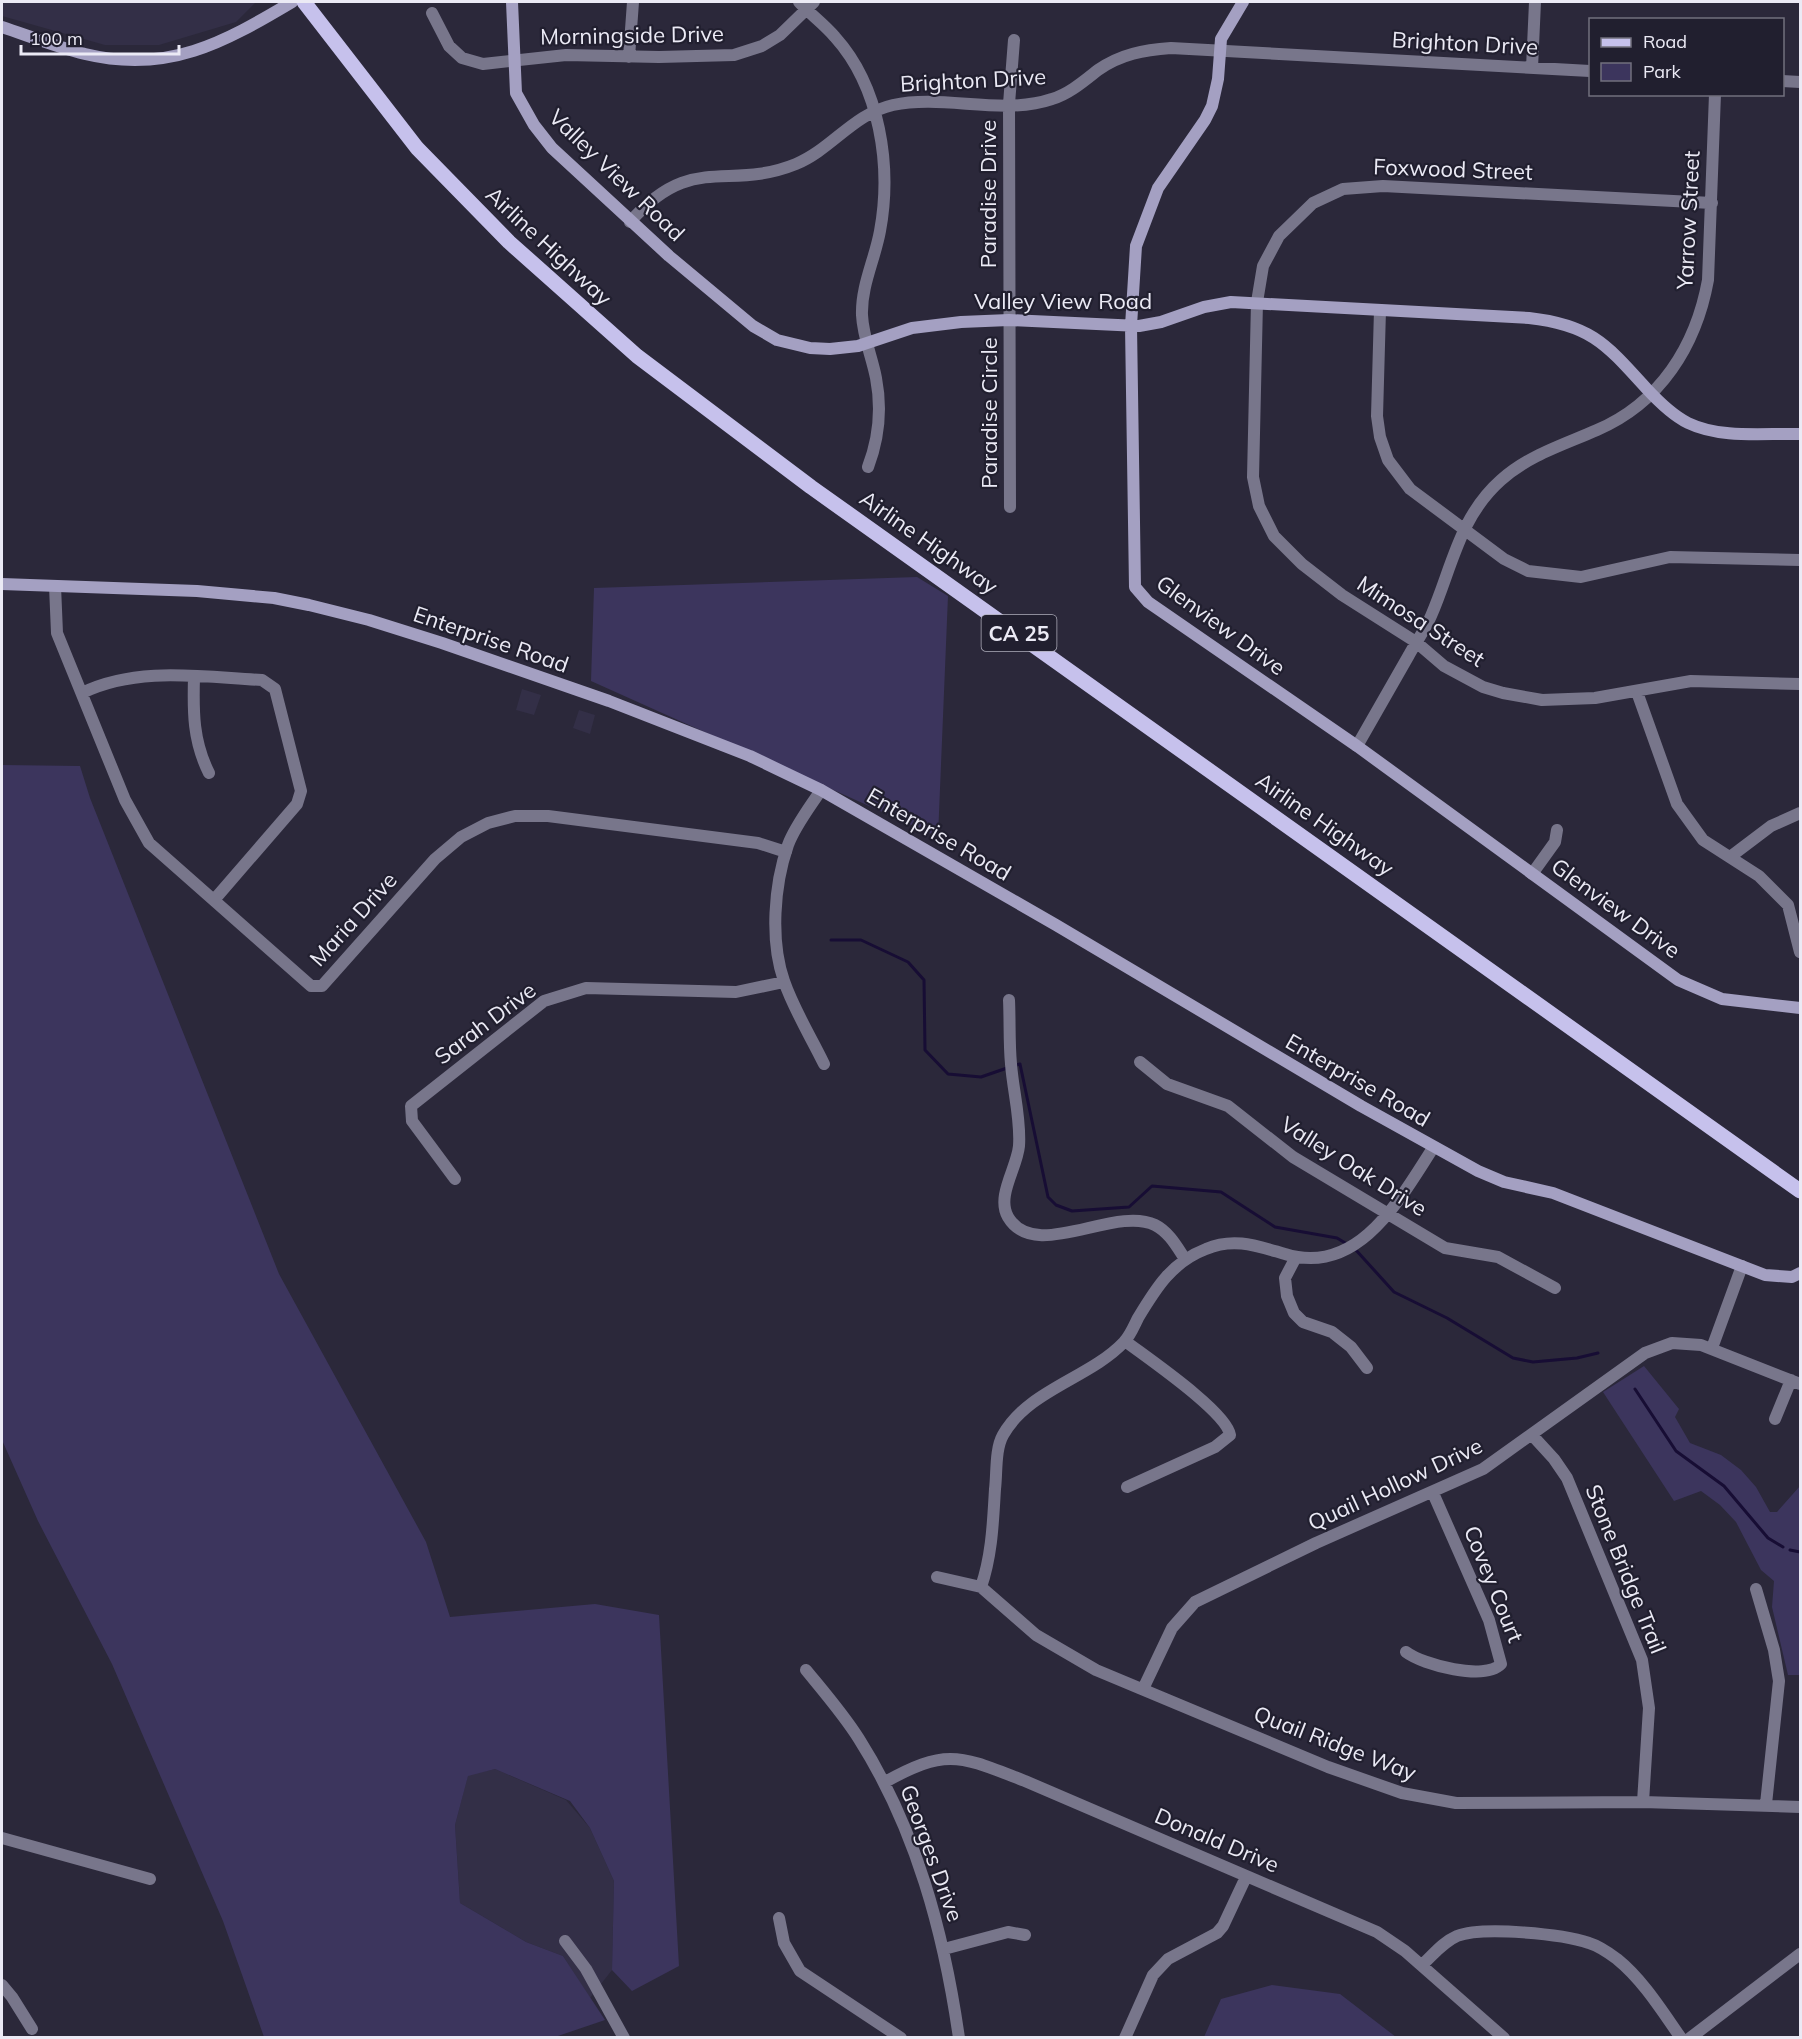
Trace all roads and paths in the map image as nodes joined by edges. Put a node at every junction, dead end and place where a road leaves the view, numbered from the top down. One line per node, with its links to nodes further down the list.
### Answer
1 (292, 2): 9 (street)
2 (304, 2): 58 (main road, Airline Highway / CA 25)
3 (512, 2): 13 (street, Valley View Road)
4 (633, 2): 12 (street)
5 (1243, 2): 11 (street, Glenview Drive)
6 (1535, 2): 14 (street)
7 (806, 4): 12 (street, Morningside Drive); 20 (street)
8 (432, 13): 13 (street, Morningside Drive)
9 (2, 27)
10 (1014, 39): 19 (street, Paradise Drive)
11 (1220, 51): 14 (street, Brighton Drive); 19 (street, Brighton Drive); 26 (street, Glenview Drive)
12 (629, 57): 13 (street, Morningside Drive)
13 (515, 59): 22 (street, Valley View Road)
14 (1532, 68): 15 (street, Brighton Drive)
15 (1589, 71)
16 (1784, 81): 17 (street)
17 (1800, 82)
18 (1715, 96): 21 (street, Yarrow Street)
19 (1009, 104): 20 (street, Brighton Drive); 25 (street, Paradise Drive)
20 (874, 111): 22 (street, Brighton Drive); 27 (street)
21 (1712, 203): 23 (street, Foxwood Street); 28 (street, Yarrow Street)
22 (630, 222): 27 (street, Valley View Road)
23 (1257, 302): 24 (street, Valley View Road); 26 (street, Valley View Road); 36 (street, Mimosa Street)
24 (1380, 310): 28 (street, Valley View Road); 32 (street)
25 (1009, 320): 26 (street, Valley View Road); 27 (street, Valley View Road); 31 (street, Paradise Circle)
26 (1131, 326): 41 (street, Glenview Drive)
27 (867, 344): 30 (street)
28 (1652, 394): 29 (street, Valley View Road); 32 (street, Yarrow Street)
29 (1800, 434)
30 (868, 467)
31 (1011, 507)
32 (1462, 531): 33 (street); 36 (street, Yarrow Street)
33 (1800, 560)
34 (2, 584): 35 (street, Enterprise Road)
35 (55, 585): 40 (street, Maria Drive); 43 (street, Enterprise Road)
36 (1416, 642): 39 (street, Mimosa Street); 41 (street, Yarrow Street)
37 (194, 677): 40 (street); 42 (street); 49 (street)
38 (1800, 684): 39 (street, Mimosa Street)
39 (1637, 692): 47 (street)
40 (82, 693): 49 (street, Maria Drive)
41 (1357, 746): 48 (street, Glenview Drive)
42 (208, 773)
43 (821, 790): 46 (street); 56 (street, Enterprise Road)
44 (1800, 813): 47 (street)
45 (1557, 830): 48 (street)
46 (786, 852): 49 (street, Maria Drive); 51 (street)
47 (1730, 857): 50 (street)
48 (1532, 874): 53 (street, Glenview Drive)
49 (214, 900)
50 (1800, 952)
51 (784, 982): 55 (street); 57 (street, Sarah Drive)
52 (1009, 1000): 61 (street)
53 (1800, 1008)
54 (1140, 1062): 59 (street, Valley Oak Drive)
55 (824, 1064)
56 (1433, 1148): 59 (street); 62 (street, Enterprise Road)
57 (456, 1179)
58 (1800, 1191)
59 (1387, 1214): 60 (street); 64 (street, Valley Oak Drive)
60 (1296, 1257): 61 (street); 67 (street)
61 (1185, 1259): 65 (street)
62 (1742, 1266): 63 (street, Enterprise Road); 66 (street)
63 (1800, 1273)
64 (1555, 1288)
65 (1125, 1341): 71 (street); 74 (street)
66 (1712, 1348): 68 (street, Quail Hollow Drive); 70 (street, Quail Hollow Drive)
67 (1367, 1368)
68 (1796, 1382): 69 (street)
69 (1775, 1419)
70 (1532, 1435): 72 (street, Quail Hollow Drive); 80 (street, Stone Bridge Trail)
71 (1127, 1487)
72 (1433, 1493): 76 (street, Covey Court); 78 (street, Quail Hollow Drive)
73 (937, 1577): 74 (street)
74 (981, 1587): 78 (street, Quail Ridge Way)
75 (1756, 1589): 81 (street)
76 (1406, 1652)
77 (806, 1670): 79 (street, Georges Drive)
78 (1143, 1689): 80 (street, Quail Ridge Way)
79 (885, 1782): 84 (street, Donald Drive); 89 (street, Georges Drive)
80 (1643, 1802): 81 (street, Quail Ridge Way)
81 (1767, 1804): 82 (street, Quail Ridge Way)
82 (1800, 1807)
83 (2, 1838): 85 (street)
84 (1246, 1877): 91 (street, Donald Drive); 97 (street)
85 (150, 1879)
86 (779, 1918): 95 (street)
87 (1024, 1935): 89 (street)
88 (564, 1941): 94 (street)
89 (944, 1949): 96 (street, Georges Drive)
90 (1800, 1954): 100 (street)
91 (1422, 1965): 98 (street, Donald Drive); 99 (street)
92 (2, 1985): 93 (street)
93 (32, 2029)
94 (624, 2037)
95 (901, 2037)
96 (960, 2037)
97 (1125, 2037)
98 (1504, 2037)
99 (1681, 2037)
100 (1690, 2037)

